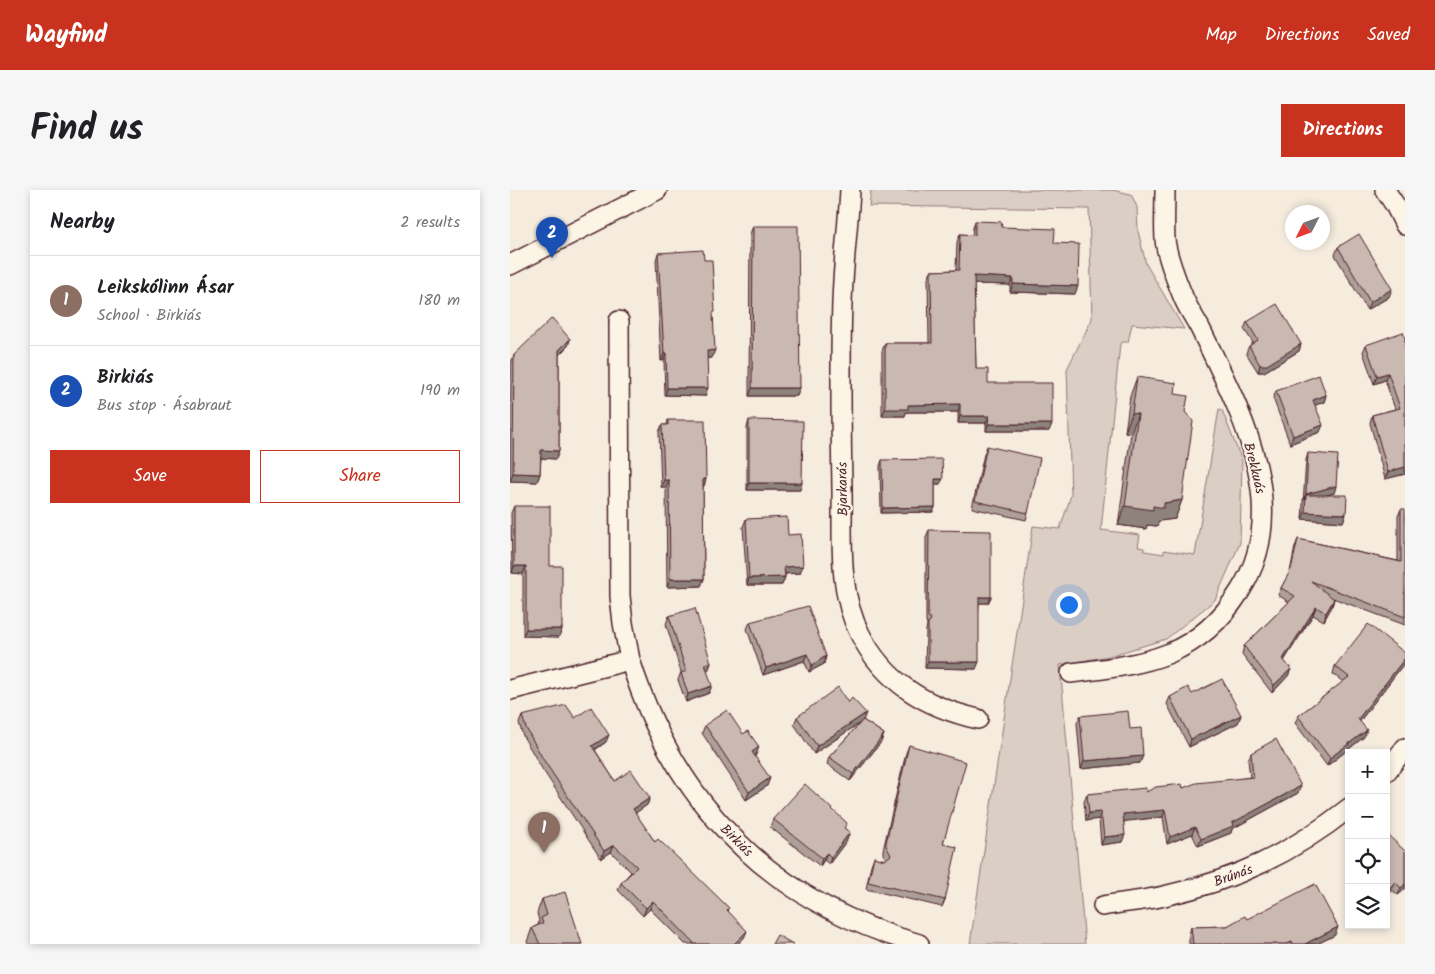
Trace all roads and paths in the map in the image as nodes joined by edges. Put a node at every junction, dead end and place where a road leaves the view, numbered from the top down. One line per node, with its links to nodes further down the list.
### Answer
1 (657, 190): 6 (street)
2 (850, 190): 11 (street, Bjarkarás)
3 (1165, 190): 9 (street, Brekkuás)
4 (1385, 190): 5 (street)
5 (1405, 224)
6 (510, 265)
7 (619, 321): 8 (street, Birkiás)
8 (630, 660): 10 (street); 16 (street, Birkiás)
9 (1071, 673)
10 (510, 690)
11 (978, 719)
12 (1405, 748): 13 (street)
13 (1390, 767)
14 (1345, 811): 15 (street, Brúnás)
15 (1103, 906)
16 (918, 944)

